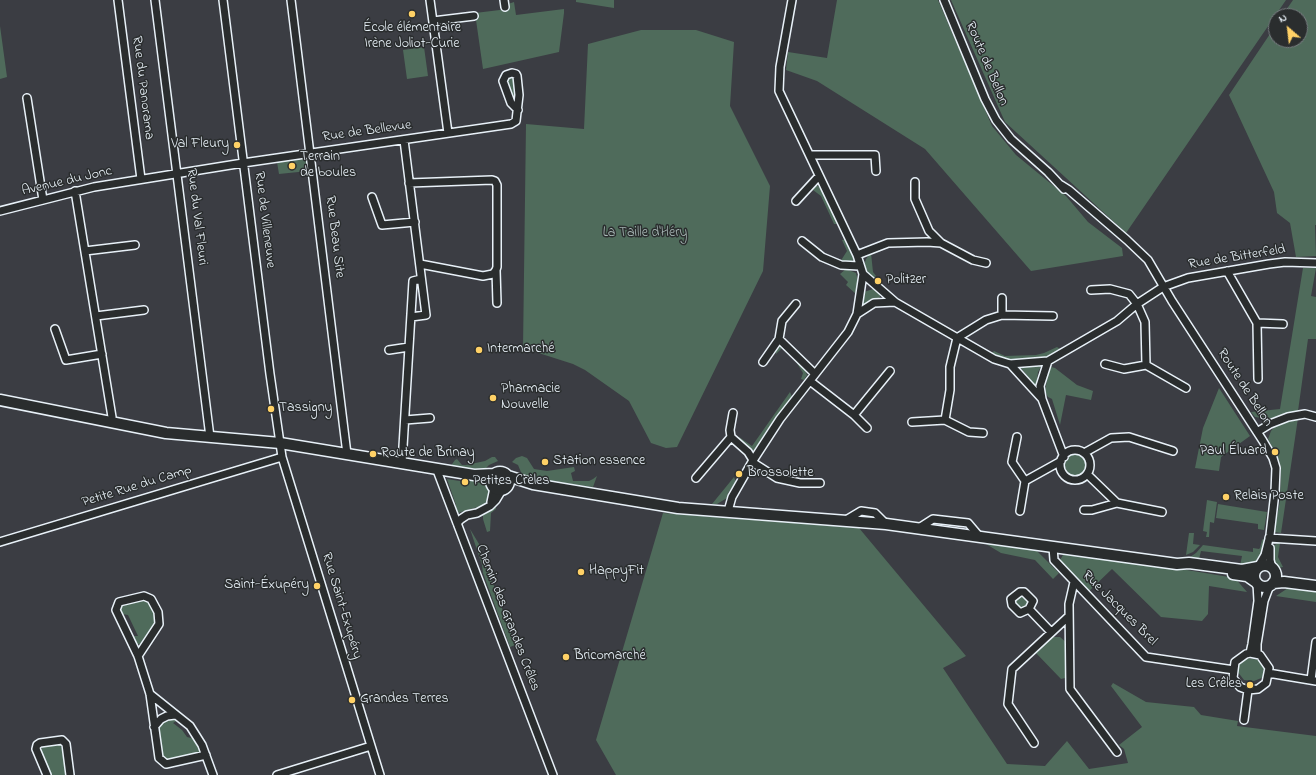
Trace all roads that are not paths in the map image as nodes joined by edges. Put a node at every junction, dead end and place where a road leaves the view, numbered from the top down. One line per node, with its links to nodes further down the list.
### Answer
1 (118, 0): 20 (street, Rue du Panorama)
2 (156, 0): 18 (street, Rue du Val Fleuri)
3 (223, 0): 16 (street, Rue de Villeneuve)
4 (291, 0): 14 (street, Rue Beau Site)
5 (430, 0): 9 (street)
6 (792, 0): 15 (street)
7 (944, 0): 44 (street, Route de Bellon)
8 (474, 16): 9 (street)
9 (433, 21): 12 (street)
10 (27, 98): 25 (street)
11 (518, 110): 12 (street, Rue de Bellevue)
12 (448, 133): 13 (street, Rue de Bellevue)
13 (404, 140): 14 (street, Rue de Bellevue); 22 (street)
14 (310, 153): 16 (street, Rue de Bellevue); 94 (street, Rue Beau Site)
15 (810, 155): 17 (street); 19 (street)
16 (243, 163): 18 (street, Rue de Bellevue); 91 (street, Rue de Villeneuve)
17 (876, 171)
18 (177, 174): 20 (street, Rue de Bellevue); 88 (street, Rue du Val Fleuri)
19 (819, 176): 26 (street); 35 (street)
20 (141, 179): 23 (street, Avenue du Jonc)
21 (914, 182): 29 (street)
22 (409, 183): 28 (street); 40 (street)
23 (75, 191): 25 (street, Avenue du Jonc); 34 (street)
24 (372, 197): 28 (street)
25 (43, 200): 27 (street, Avenue du Jonc)
26 (796, 201)
27 (0, 211)
28 (415, 222): 38 (street)
29 (929, 231): 31 (street); 32 (street)
30 (802, 241): 39 (street)
31 (927, 242): 32 (street); 35 (street)
32 (941, 243): 36 (street)
33 (135, 245): 34 (street)
34 (85, 252): 54 (street)
35 (857, 254): 39 (street)
36 (986, 263)
37 (1316, 263): 41 (street, Rue de Bitterfeld)
38 (420, 264): 40 (street); 43 (street)
39 (859, 266): 42 (street)
40 (496, 270): 48 (street)
41 (1227, 271): 44 (street, Rue de Bitterfeld); 57 (street)
42 (863, 274): 47 (street); 52 (street)
43 (421, 279): 56 (street); 56 (street)
44 (1163, 287): 50 (street, Rue de Bitterfeld); 86 (street, Route de Bellon)
45 (1091, 290): 50 (street)
46 (1002, 298): 53 (street)
47 (895, 302): 52 (street); 60 (street)
48 (497, 303)
49 (796, 304): 61 (street)
50 (1137, 304): 65 (street, Rue de Bitterfeld); 69 (street)
51 (144, 310): 54 (street)
52 (857, 314): 71 (street)
53 (1002, 314): 55 (street); 60 (street)
54 (96, 316): 64 (street)
55 (1054, 316)
56 (411, 318): 62 (street)
57 (1257, 323): 58 (street); 72 (street)
58 (1283, 324)
59 (55, 329): 64 (street)
60 (957, 338): 67 (street); 82 (street)
61 (779, 339): 66 (street); 71 (street)
62 (409, 347): 63 (street); 81 (street)
63 (389, 350)
64 (102, 354): 83 (street)
65 (1048, 361): 67 (street); 75 (street)
66 (763, 362)
67 (1010, 364): 75 (street)
68 (1105, 364): 69 (street)
69 (1146, 366): 74 (street)
70 (890, 371): 78 (street)
71 (815, 374): 73 (street)
72 (1258, 379)
73 (810, 381): 78 (street); 97 (street)
74 (1186, 388)
75 (1042, 399): 96 (street)
76 (0, 400): 83 (main road)
77 (733, 413): 89 (street)
78 (854, 415): 85 (street)
79 (1316, 417): 86 (street)
80 (430, 418): 81 (street)
81 (405, 420): 98 (street)
82 (945, 420): 84 (street); 87 (street)
83 (111, 422): 88 (main road)
84 (912, 422)
85 (867, 428)
86 (1257, 432): 113 (street, Route de Bellon)
87 (983, 433)
88 (210, 437): 91 (main road)
89 (731, 437): 97 (street); 102 (street)
90 (1017, 437): 103 (street)
91 (280, 443): 94 (main road); 95 (street, Rue Saint-Exupéry)
92 (1173, 451): 93 (street)
93 (1084, 453): 96 (street); 100 (street)
94 (347, 454): 98 (main road)
95 (282, 457): 115 (street, Petite Rue du Camp); 140 (street, Rue Saint-Exupéry)
96 (1062, 459): 100 (street); 103 (street)
97 (753, 461): 104 (street); 109 (street)
98 (402, 463): 99 (main road)
99 (438, 469): 105 (main road); 112 (street, Chemin des Grandes Crêles)
100 (1087, 474): 107 (street)
101 (508, 476): 105 (main road); 105 (main road); 106 (main road)
102 (696, 478)
103 (1025, 482): 110 (street)
104 (820, 483)
105 (498, 484): 106 (main road); 112 (street)
106 (533, 484): 109 (main road)
107 (1117, 504): 108 (street); 111 (street)
108 (1084, 510)
109 (728, 511): 116 (main road)
110 (1020, 511)
111 (1162, 512)
112 (457, 524): 148 (street, Chemin des Grandes Crêles)
113 (1269, 540): 114 (street); 118 (street, Route de Bellon); 119 (street, Route de Bellon)
114 (1316, 541)
115 (0, 542)
116 (1054, 547): 117 (main road); 120 (street, Rue Jacques Brel)
117 (1177, 564): 118 (main road); 122 (main road)
118 (1258, 567): 119 (main road); 122 (main road)
119 (1274, 569): 121 (main road); 123 (main road)
120 (1074, 582): 126 (street); 131 (street, Rue Jacques Brel)
121 (1316, 582)
122 (1257, 583): 123 (main road); 129 (street)
123 (1271, 584): 124 (main road); 129 (street)
124 (1316, 586)
125 (1029, 609): 127 (street)
126 (1069, 616): 127 (street); 141 (street)
127 (1051, 632): 139 (street)
128 (1316, 642): 133 (street)
129 (1253, 653): 131 (street); 132 (street)
130 (138, 656): 130 (street); 135 (street)
131 (1234, 670): 134 (street)
132 (1268, 673): 133 (street); 134 (street)
133 (1313, 680)
134 (1248, 690): 137 (street)
135 (150, 694): 136 (street); 138 (street)
136 (175, 715): 138 (street); 142 (street)
137 (1244, 720)
138 (154, 727): 142 (street)
139 (1034, 743)
140 (371, 746): 146 (street); 147 (street, Rue Saint-Exupéry)
141 (1118, 752)
142 (206, 755): 145 (street)
143 (46, 775): 144 (street)
144 (70, 775)
145 (213, 775)
146 (277, 775)
147 (380, 775)
148 (553, 775)

